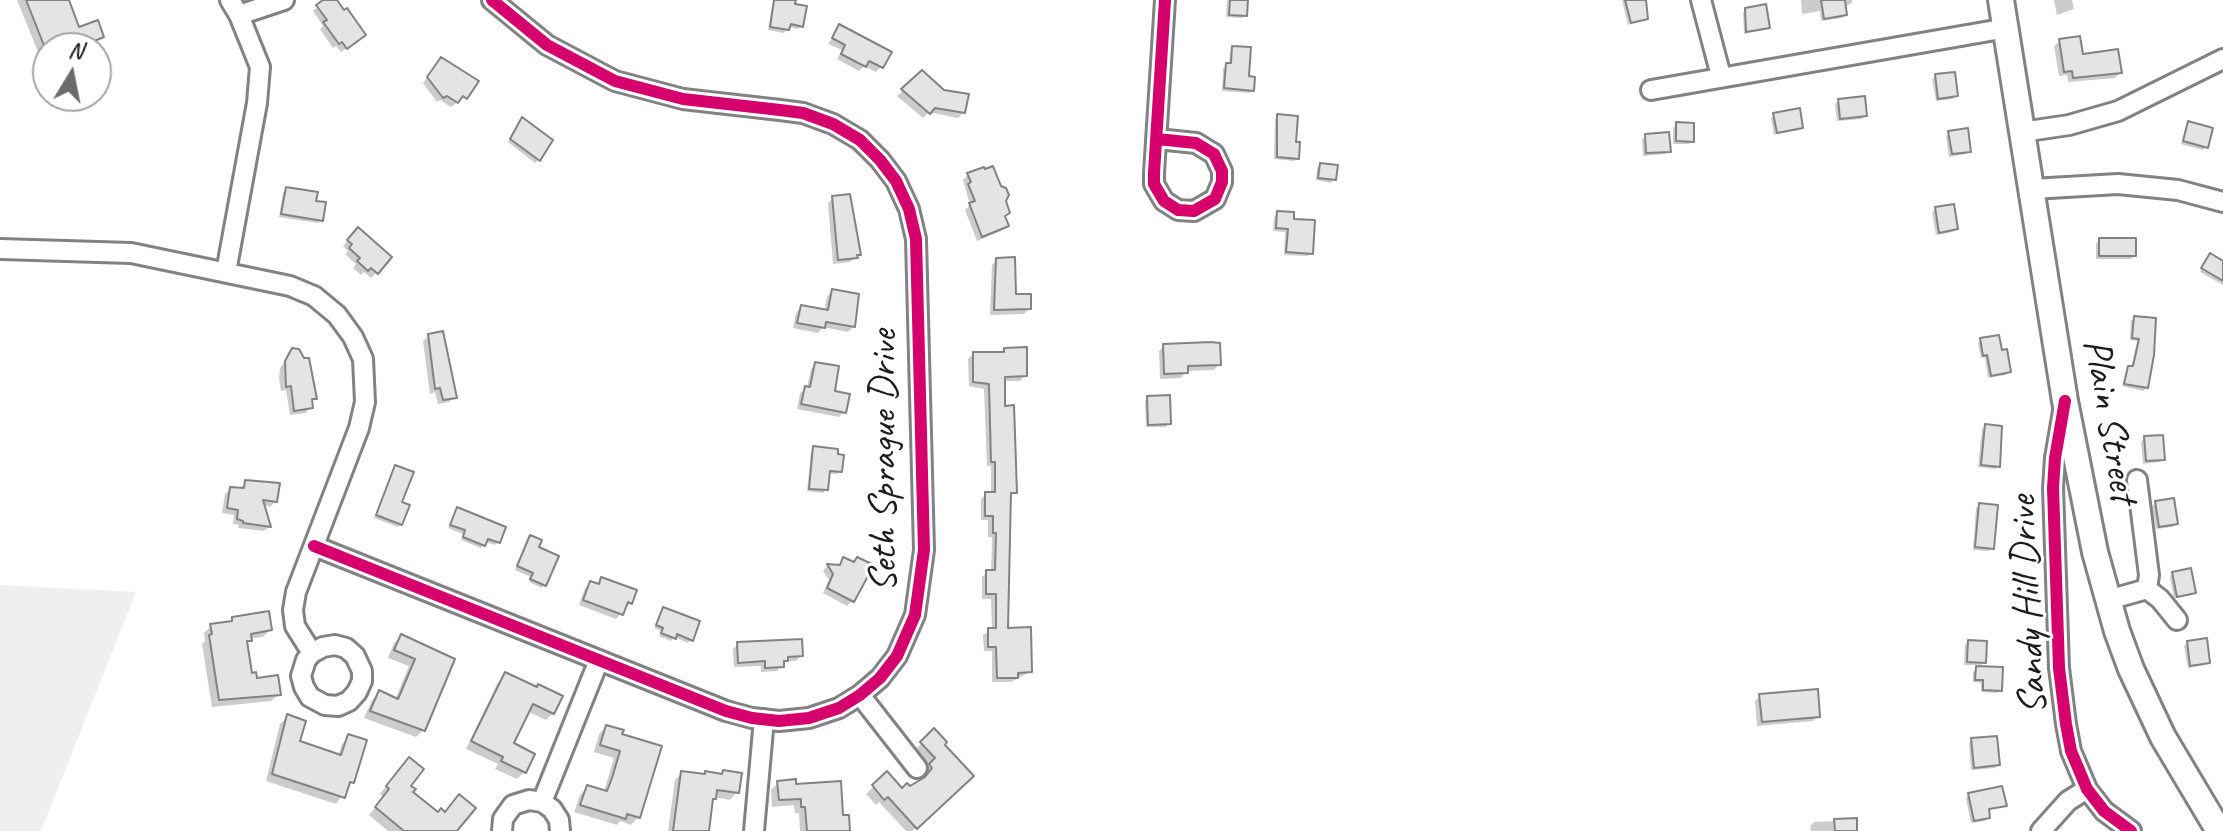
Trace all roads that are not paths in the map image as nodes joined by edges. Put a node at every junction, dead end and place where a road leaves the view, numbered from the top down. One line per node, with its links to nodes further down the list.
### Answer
1 (284, 0): 6 (street)
2 (492, 0): 25 (street, Seth Sprague Drive)
3 (1165, 0): 12 (street)
4 (1701, 0): 9 (street)
5 (2001, 0): 7 (main road, Plain Street)
6 (235, 8): 16 (street)
7 (2007, 28): 9 (street); 11 (main road, Plain Street)
8 (2223, 59): 11 (street)
9 (1721, 76): 10 (street)
10 (1651, 90)
11 (2022, 132): 13 (main road, Plain Street)
12 (1157, 139): 12 (street)
13 (2032, 189): 14 (street); 17 (main road, Plain Street)
14 (2223, 202)
15 (0, 249): 16 (street)
16 (226, 272): 19 (street)
17 (2065, 401): 21 (main road, Plain Street); 28 (street, Sandy Hill Drive)
18 (2137, 480): 20 (street)
19 (314, 546): 23 (street); 24 (street, Seth Sprague Drive)
20 (2147, 589): 21 (street); 22 (street)
21 (2108, 600): 35 (main road, Plain Street)
22 (2177, 620)
23 (312, 653)
24 (599, 660): 26 (street, Seth Sprague Drive); 29 (street)
25 (860, 695): 26 (street, Seth Sprague Drive); 27 (street)
26 (764, 719): 32 (street)
27 (917, 768)
28 (2087, 789): 33 (street); 34 (street, Sandy Hill Drive)
29 (542, 802): 30 (street); 31 (street)
30 (502, 831)
31 (560, 831)
32 (754, 831)
33 (2041, 831)
34 (2131, 831)
35 (2219, 831)

